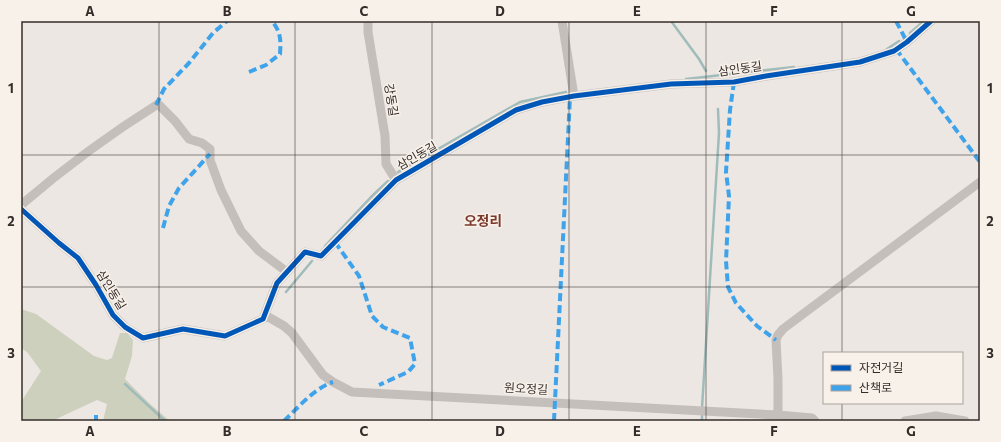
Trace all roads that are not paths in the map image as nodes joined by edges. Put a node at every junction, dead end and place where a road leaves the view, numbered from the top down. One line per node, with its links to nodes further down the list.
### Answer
1 (368, 21): 5 (street, 강동길)
2 (562, 21): 4 (street)
3 (931, 21): 4 (street, 삼인동길)
4 (574, 96): 5 (street, 삼인동길)
5 (396, 180): 9 (street, 삼인동길)
6 (980, 182): 11 (street)
7 (21, 205): 9 (street)
8 (21, 209): 10 (street, 삼인동길)
9 (287, 272): 10 (street, 삼인동길)
10 (266, 315): 11 (street, 원오정길)
11 (778, 415): 12 (street, 원오정길)
12 (815, 421)
13 (905, 421): 14 (street)
14 (965, 421)

